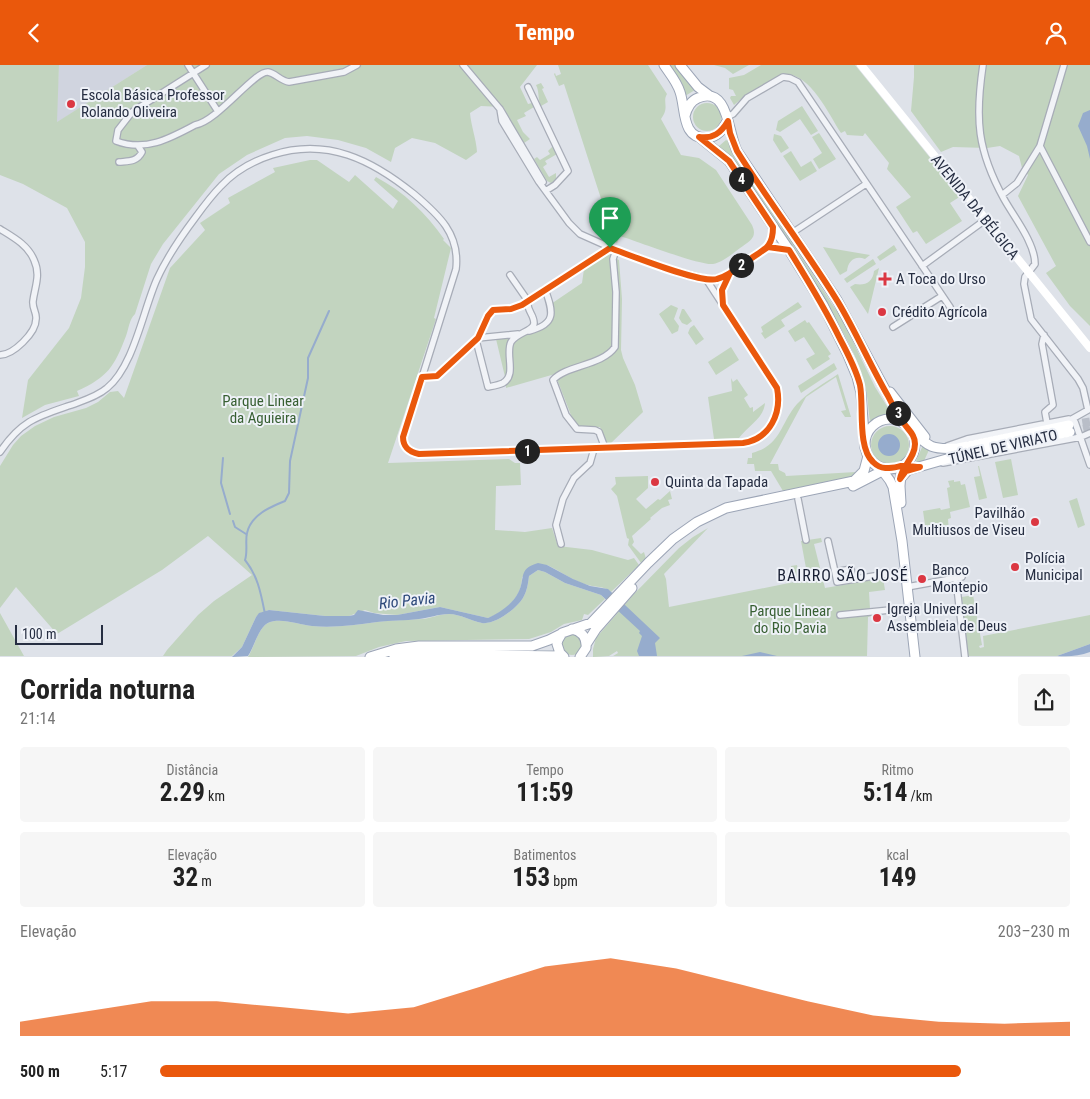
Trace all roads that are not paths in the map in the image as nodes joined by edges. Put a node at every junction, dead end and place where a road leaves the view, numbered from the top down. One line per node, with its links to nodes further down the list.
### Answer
1 (188, 65): 10 (street)
2 (206, 65): 10 (street)
3 (357, 65): 18 (street)
4 (463, 65): 13 (street)
5 (664, 65): 15 (main road)
6 (680, 65): 12 (main road)
7 (861, 65): 25 (main road, AVENIDA DA BÉLGICA)
8 (983, 65): 23 (street)
9 (1064, 65): 19 (street)
10 (193, 73): 14 (street); 18 (street)
11 (528, 87): 22 (street)
12 (710, 96): 15 (main road); 16 (main road)
13 (500, 109): 22 (street); 24 (street)
14 (218, 110)
15 (685, 116): 17 (main road)
16 (727, 119): 17 (main road); 21 (street); 28 (main road)
17 (699, 137): 26 (main road)
18 (138, 145): 20 (street)
19 (1040, 146): 23 (street); 29 (street)
20 (119, 162)
21 (866, 184): 28 (street); 33 (street)
22 (547, 190): 24 (street)
23 (1002, 195): 35 (street)
24 (554, 202): 31 (street)
25 (985, 220): 33 (street); 35 (main road, AVENIDA DA BÉLGICA)
26 (773, 227): 30 (street); 32 (main road)
27 (0, 229): 51 (street)
28 (792, 233): 53 (main road)
29 (1090, 242)
30 (768, 247): 32 (street); 34 (street)
31 (613, 249): 37 (street); 39 (street); 60 (street)
32 (789, 250): 65 (main road)
33 (922, 265): 41 (street)
34 (730, 273): 38 (street); 40 (street)
35 (1028, 273): 48 (street); 50 (main road, AVENIDA DA BÉLGICA)
36 (510, 275): 42 (street)
37 (706, 279): 38 (street); 43 (street)
38 (716, 280): 40 (street)
39 (545, 289): 42 (street); 46 (street)
40 (722, 290): 43 (street)
41 (942, 295): 44 (street); 45 (street)
42 (528, 301): 46 (street); 49 (street)
43 (723, 305): 60 (street)
44 (950, 307)
45 (893, 327)
46 (527, 331): 47 (street)
47 (519, 334): 49 (street); 49 (street)
48 (1044, 335): 54 (street); 56 (street)
49 (477, 339): 52 (street)
50 (1090, 348)
51 (0, 355)
52 (422, 377): 61 (street); 64 (street)
53 (878, 378): 55 (main road); 62 (main road)
54 (1047, 423): 56 (street); 62 (street)
55 (907, 426): 62 (main road); 65 (main road); 66 (main road)
56 (1072, 426): 58 (street); 59 (street); 62 (main road, TÚNEL DE VIRIATO); 68 (main road, TÚNEL DE VIRIATO)
57 (1090, 433): 58 (street)
58 (1081, 437): 59 (street); 63 (street)
59 (1051, 443): 68 (street)
60 (605, 448): 61 (street)
61 (594, 449): 77 (street)
62 (941, 449)
63 (1087, 451): 67 (street)
64 (0, 452)
65 (868, 455): 69 (main road); 84 (main road)
66 (906, 464): 68 (main road); 69 (main road); 70 (main road)
67 (1090, 465)
68 (923, 466): 70 (main road)
69 (884, 470): 71 (main road); 72 (main road)
70 (900, 479): 76 (main road)
71 (856, 486): 72 (main road); 73 (main road)
72 (892, 487): 76 (main road)
73 (798, 499): 74 (street); 84 (main road)
74 (806, 540)
75 (828, 541): 79 (street)
76 (902, 541): 78 (main road)
77 (561, 544)
78 (905, 571): 81 (street); 83 (main road)
79 (835, 572): 81 (street); 81 (street)
80 (963, 572): 82 (street)
81 (853, 579)
82 (956, 579): 83 (street); 95 (street)
83 (907, 587): 85 (main road)
84 (627, 589): 87 (main road)
85 (910, 607): 86 (street); 94 (main road)
86 (840, 615)
87 (600, 619): 88 (main road); 89 (main road)
88 (568, 630): 89 (main road); 90 (main road); 91 (main road)
89 (587, 643): 93 (main road)
90 (564, 656): 92 (main road)
91 (370, 657)
92 (394, 657)
93 (580, 657)
94 (916, 657)
95 (965, 657)

